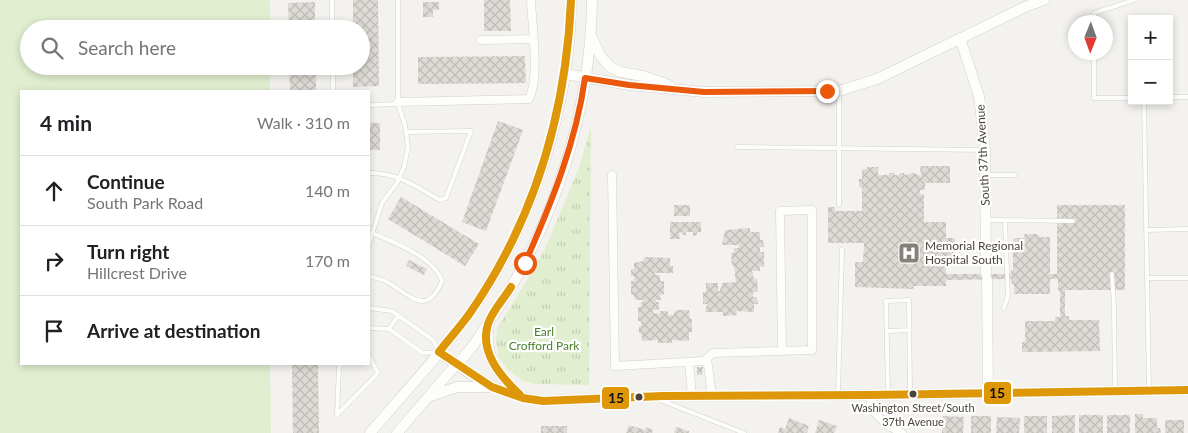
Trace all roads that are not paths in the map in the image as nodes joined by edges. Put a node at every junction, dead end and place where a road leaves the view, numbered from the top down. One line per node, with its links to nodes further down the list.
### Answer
1 (332, 0): 10 (lane)
2 (398, 0): 25 (lane)
3 (531, 0): 13 (street)
4 (572, 0): 16 (street)
5 (592, 0): 11 (street)
6 (1044, 0): 12 (street)
7 (1134, 0): 8 (lane)
8 (1120, 2): 9 (lane)
9 (1094, 15)
10 (332, 20)
11 (590, 35): 18 (street); 20 (street)
12 (960, 38): 21 (street); 31 (street, South 37th Avenue)
13 (533, 39): 14 (street); 25 (street)
14 (480, 40)
15 (1094, 60): 24 (lane)
16 (566, 74): 18 (street); 59 (street)
17 (333, 75): 19 (lane)
18 (585, 78): 20 (street); 53 (street)
19 (333, 90)
20 (681, 90): 21 (street)
21 (840, 91): 30 (lane)
22 (1173, 97): 23 (lane)
23 (1188, 97)
24 (1128, 98)
25 (398, 103): 26 (lane); 28 (lane)
26 (370, 105)
27 (1144, 105): 42 (lane)
28 (406, 132): 36 (lane); 36 (lane)
29 (736, 147): 30 (lane)
30 (839, 149): 31 (lane); 37 (lane)
31 (985, 150): 34 (street, South 37th Avenue)
32 (370, 173): 36 (lane)
33 (612, 175): 62 (street)
34 (985, 175): 35 (lane); 38 (street, South 37th Avenue)
35 (1015, 175)
36 (400, 178): 43 (lane)
37 (839, 205)
38 (986, 220): 39 (lane); 69 (street, South 37th Avenue)
39 (1005, 221): 40 (lane); 51 (lane)
40 (1073, 221)
41 (1188, 229): 42 (lane)
42 (1146, 230): 48 (lane)
43 (372, 233): 44 (lane); 47 (lane)
44 (370, 240)
45 (842, 249): 75 (lane)
46 (1112, 274): 68 (lane)
47 (370, 276)
48 (1147, 278): 49 (lane); 66 (lane)
49 (1188, 278)
50 (370, 308): 52 (lane)
51 (1004, 308)
52 (398, 316): 55 (lane); 59 (lane)
53 (488, 322): 63 (street); 78 (street)
54 (370, 328): 55 (lane)
55 (389, 329): 59 (lane)
56 (910, 330): 57 (lane); 57 (lane); 70 (lane)
57 (887, 331): 72 (lane)
58 (782, 351): 58 (street); 61 (street)
59 (439, 352): 63 (street); 79 (street)
60 (370, 358): 64 (lane)
61 (707, 358): 62 (street); 74 (street)
62 (689, 363): 73 (street)
63 (456, 364): 65 (street); 77 (street)
64 (341, 365)
65 (492, 387): 77 (street); 78 (street)
66 (1149, 390): 67 (street); 68 (street)
67 (1188, 390)
68 (1115, 391): 69 (street)
69 (988, 393): 70 (street)
70 (910, 394): 72 (street)
71 (869, 395): 72 (street); 75 (street); 82 (street)
72 (888, 395)
73 (692, 396): 74 (street); 76 (street)
74 (712, 396): 75 (street)
75 (838, 396)
76 (652, 397): 78 (street); 81 (lane)
77 (427, 398): 80 (street)
78 (523, 398)
79 (370, 433)
80 (397, 433)
81 (744, 433)
82 (902, 433)

